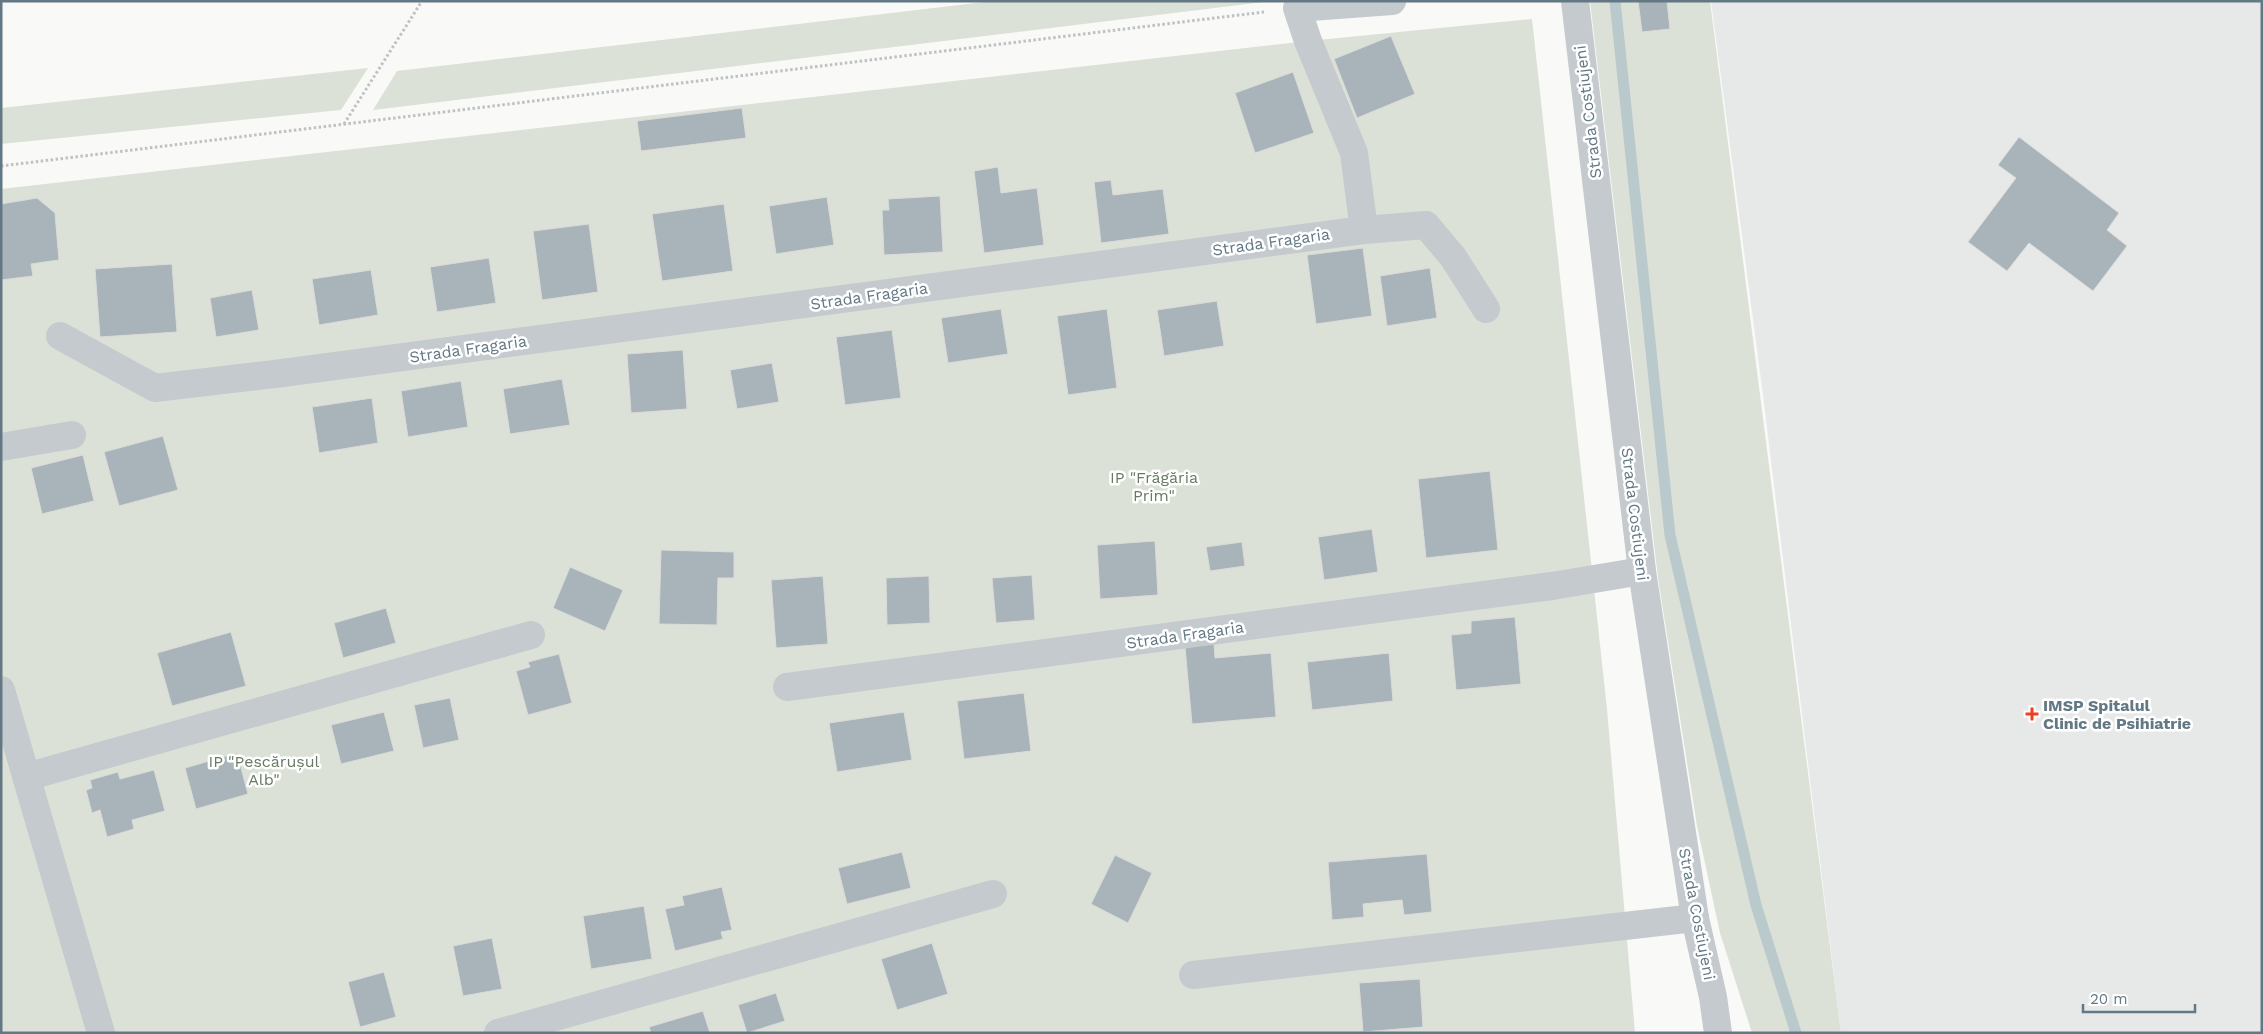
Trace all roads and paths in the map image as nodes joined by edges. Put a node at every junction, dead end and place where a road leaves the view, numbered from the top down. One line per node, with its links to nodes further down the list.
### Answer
1 (422, 1): 5 (path)
2 (1392, 1): 4 (street)
3 (1575, 1): 12 (street, Strada Costiujeni)
4 (1297, 8): 5 (path); 7 (street)
5 (344, 124): 6 (path)
6 (1, 166)
7 (1364, 230): 8 (street, Strada Fragaria); 9 (street, Strada Fragaria)
8 (1486, 309)
9 (60, 336)
10 (72, 436): 11 (street)
11 (1, 447)
12 (1642, 571): 14 (street, Strada Fragaria); 18 (street, Strada Costiujeni)
13 (531, 635): 16 (street)
14 (787, 687)
15 (1, 690): 16 (street)
16 (26, 777): 21 (street)
17 (993, 894): 22 (street)
18 (1695, 918): 19 (street); 20 (street, Strada Costiujeni)
19 (1193, 975)
20 (1720, 1030)
21 (101, 1033)
22 (498, 1033)

